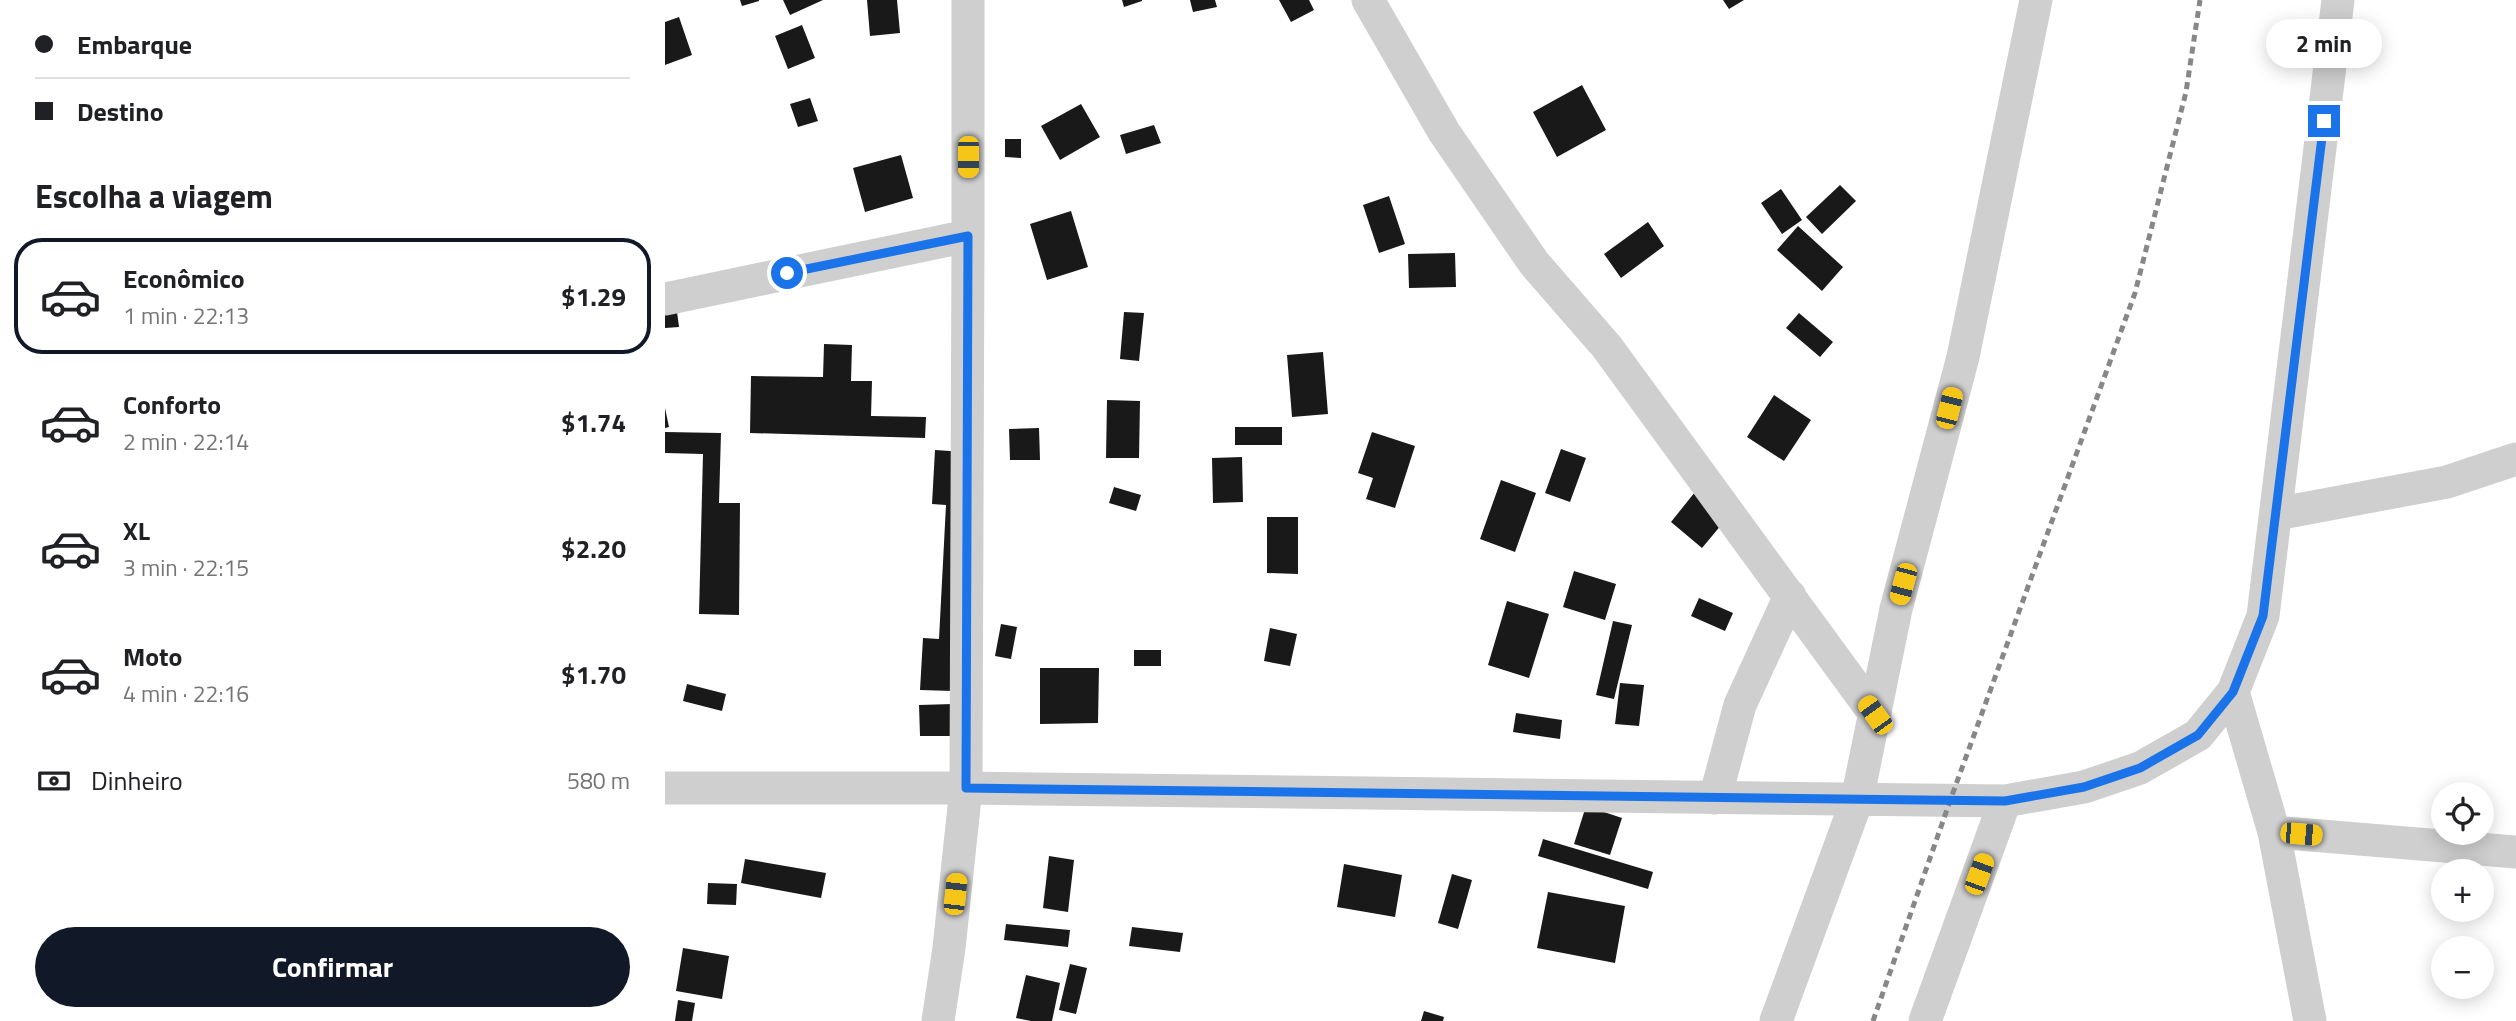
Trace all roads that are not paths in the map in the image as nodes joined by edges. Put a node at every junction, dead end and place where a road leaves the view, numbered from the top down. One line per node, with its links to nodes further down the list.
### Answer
1 (968, 0): 5 (street)
2 (1368, 0): 9 (street)
3 (2036, 0): 11 (street)
4 (2338, 0): 8 (street)
5 (968, 236): 6 (street); 13 (street)
6 (665, 299)
7 (2516, 459): 8 (street)
8 (2276, 514): 10 (street)
9 (1790, 596): 11 (street); 14 (street)
10 (2233, 692): 16 (street); 17 (street)
11 (1875, 715): 15 (street)
12 (665, 788): 13 (street)
13 (966, 788): 14 (street); 19 (street)
14 (1715, 798): 15 (street)
15 (1857, 800): 16 (street); 20 (street)
16 (2005, 801): 21 (street)
17 (2274, 832): 18 (street); 22 (street)
18 (2516, 852)
19 (938, 1021)
20 (1776, 1021)
21 (1925, 1021)
22 (2310, 1021)

